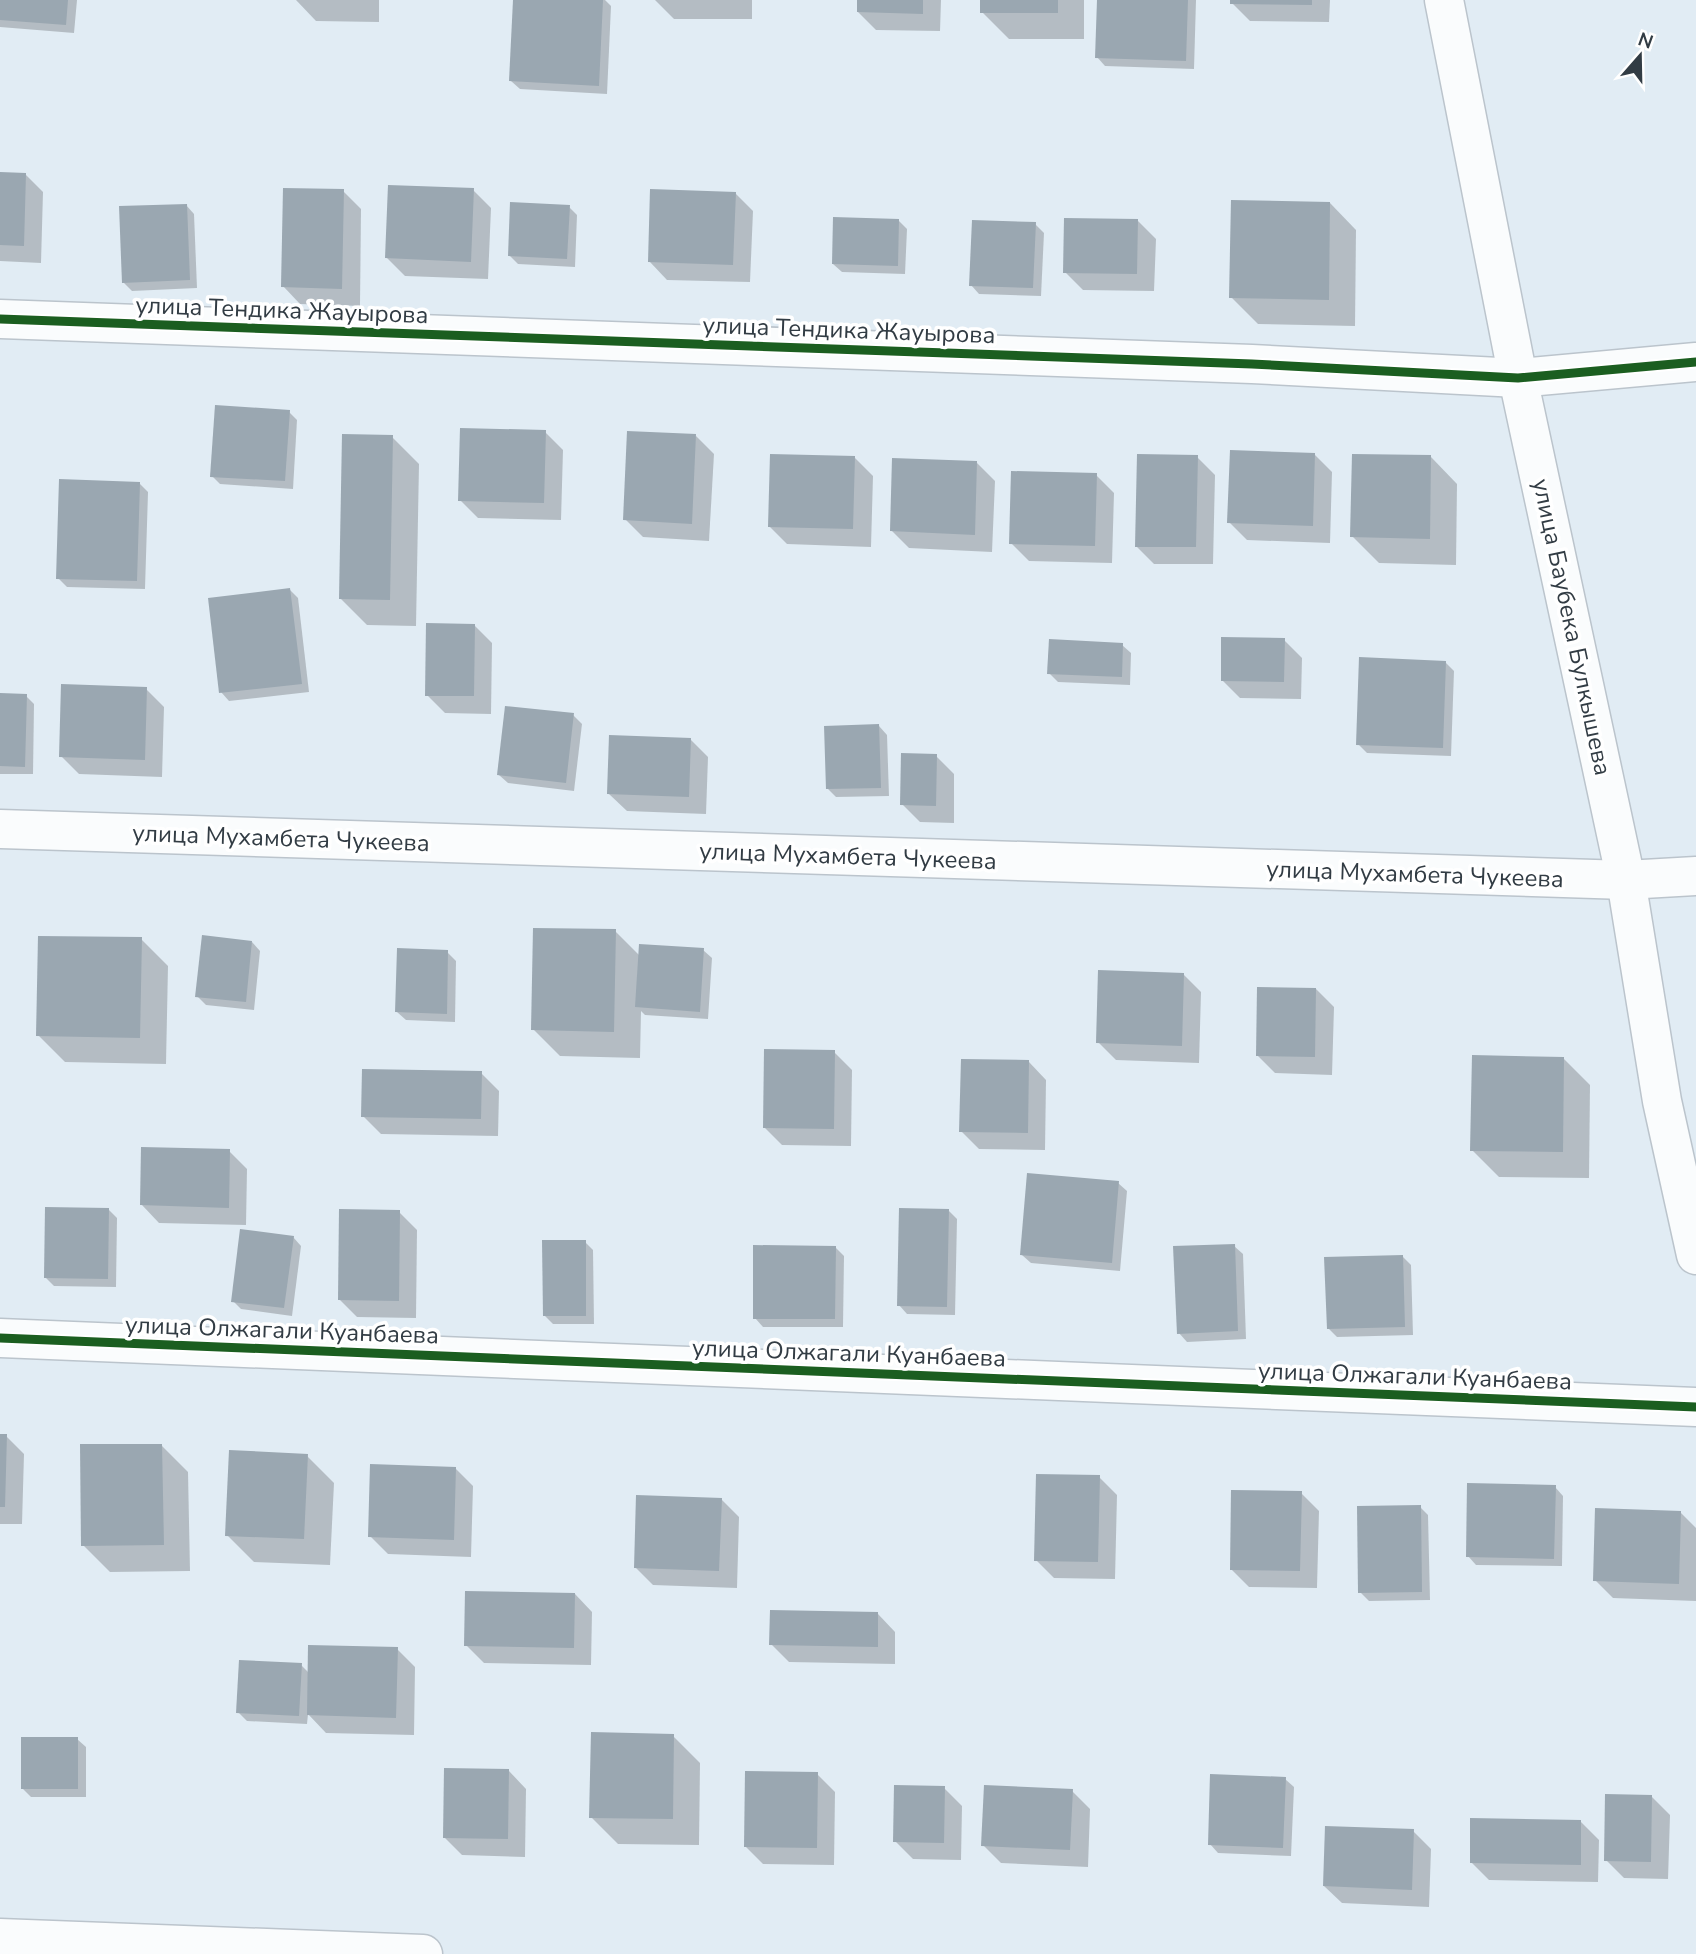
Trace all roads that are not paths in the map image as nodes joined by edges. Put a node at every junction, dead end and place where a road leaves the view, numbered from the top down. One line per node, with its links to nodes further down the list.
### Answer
1 (1444, 0): 4 (street, улица Баубека Булкышева)
2 (0, 320): 4 (street, улица Тендика Жауырова)
3 (1696, 362): 4 (street, улица Тендика Жауырова)
4 (1518, 378): 7 (street, улица Баубека Булкышева)
5 (0, 829): 7 (street, улица Мухамбета Чукеева)
6 (1696, 876): 7 (street, улица Мухамбета Чукеева)
7 (1626, 880): 8 (street, улица Баубека Булкышева)
8 (1696, 1255)
9 (0, 1338): 10 (street, улица Олжагали Куанбаева)
10 (1696, 1407)
11 (0, 1938): 12 (street)
12 (423, 1954)

